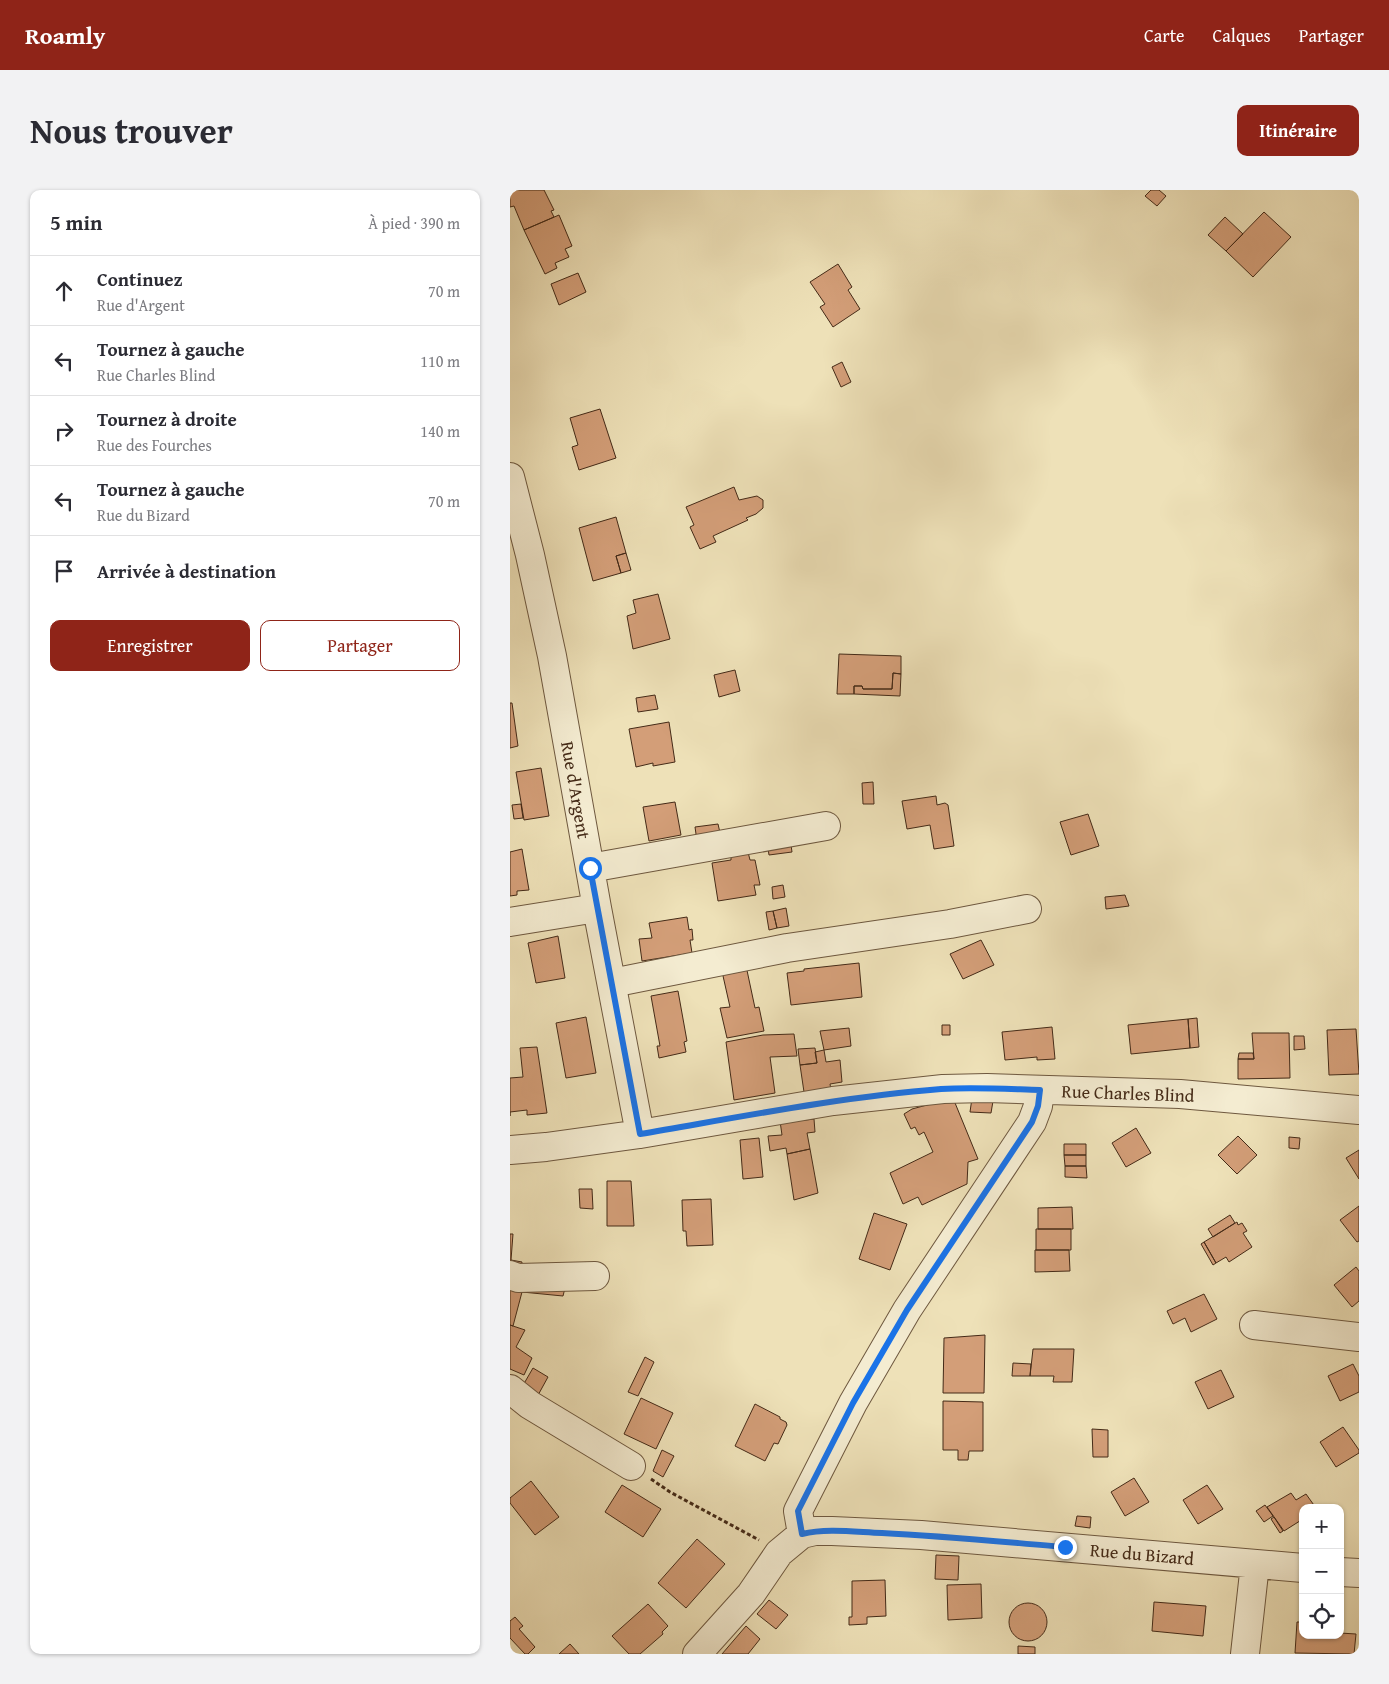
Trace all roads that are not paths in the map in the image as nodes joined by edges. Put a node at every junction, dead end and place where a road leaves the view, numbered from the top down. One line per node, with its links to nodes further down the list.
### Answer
1 (510, 477): 3 (street, Rue d'Argent)
2 (826, 826): 3 (street)
3 (590, 868): 4 (street, Rue d'Argent)
4 (596, 908): 6 (street); 7 (street, Rue d'Argent)
5 (1027, 909): 7 (street)
6 (510, 922)
7 (612, 983): 10 (street, Rue d'Argent)
8 (1040, 1090): 9 (street, Rue Charles Blind); 10 (street, Rue Charles Blind); 18 (street)
9 (1359, 1110)
10 (640, 1134): 11 (street, Rue Charles Blind)
11 (510, 1150)
12 (510, 1275): 13 (street)
13 (595, 1276)
14 (1254, 1325): 15 (street)
15 (1359, 1337)
16 (510, 1389): 17 (street)
17 (631, 1466)
18 (802, 1534): 19 (street, Rue du Bizard); 23 (street)
19 (1255, 1564): 20 (street, Rue du Bizard); 24 (street)
20 (1299, 1568)
21 (1344, 1572): 22 (street)
22 (1359, 1573)
23 (697, 1654)
24 (1245, 1654)

